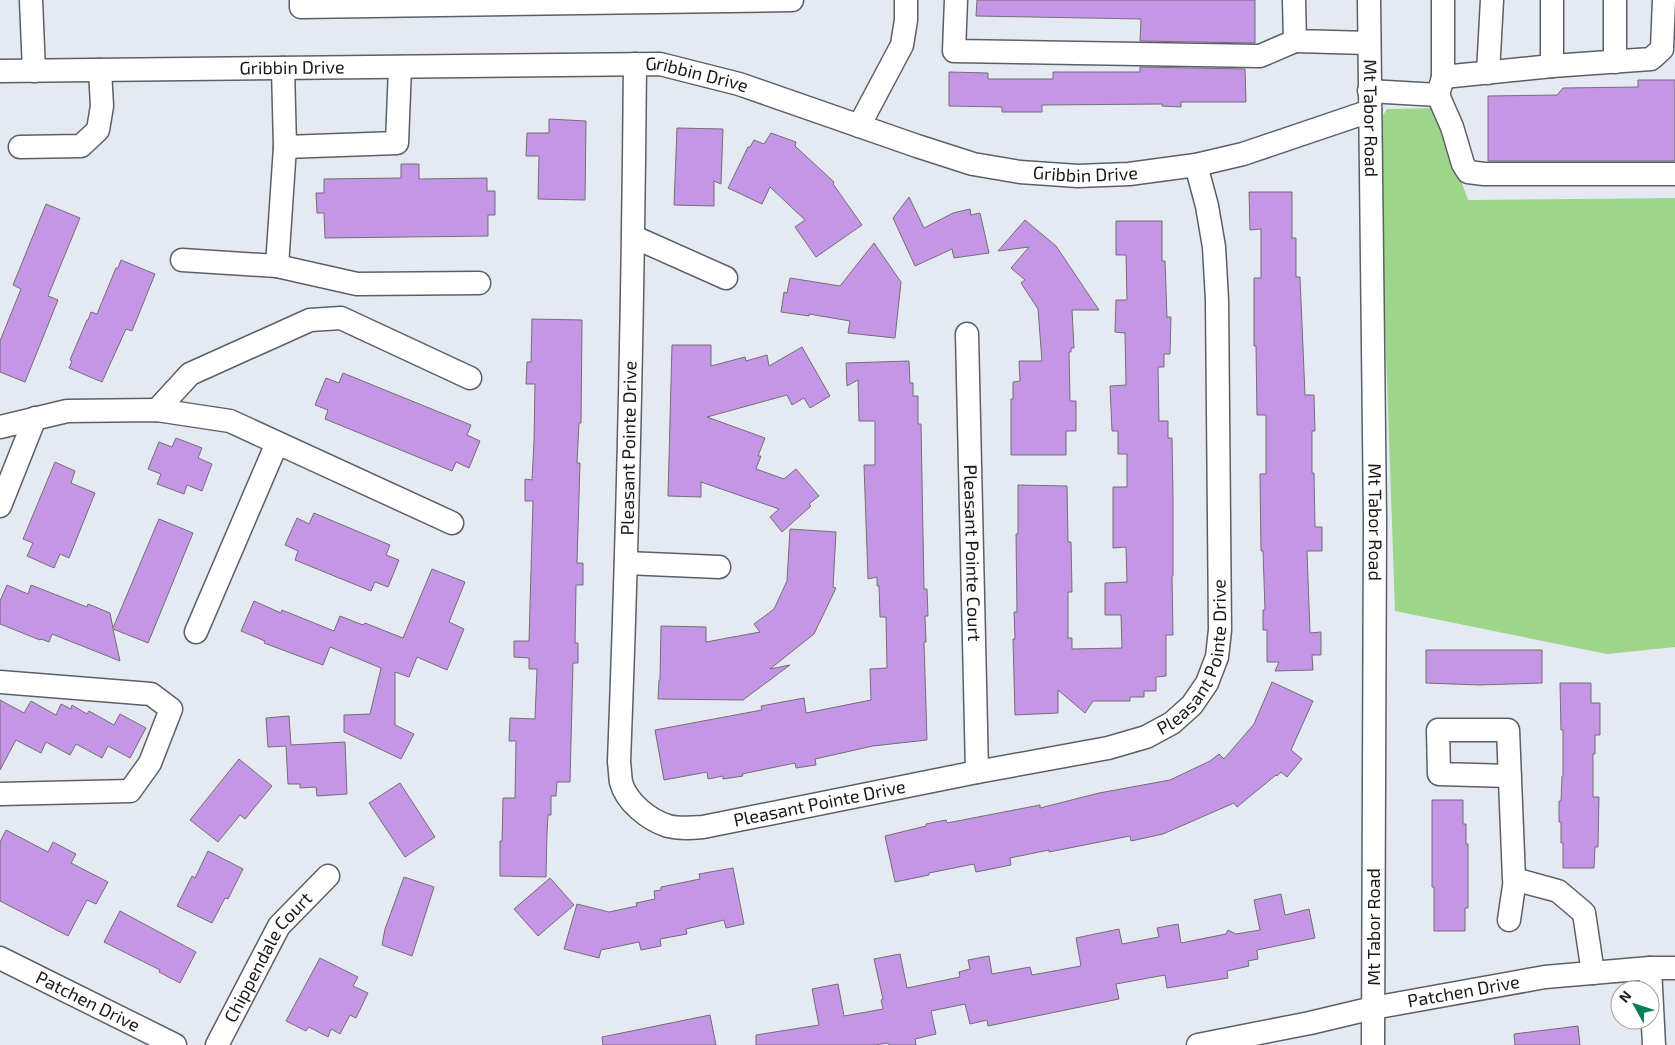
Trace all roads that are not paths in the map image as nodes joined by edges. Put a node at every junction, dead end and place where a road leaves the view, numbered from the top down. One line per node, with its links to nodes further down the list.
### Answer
1 (31, 0): 23 (street)
2 (301, 0): 13 (street)
3 (792, 0): 13 (street)
4 (906, 0): 27 (street)
5 (956, 0): 14 (street)
6 (1294, 0): 14 (street)
7 (1369, 0): 15 (street, Mt Tabor Road)
8 (1442, 0): 25 (street)
9 (1492, 0): 24 (street)
10 (1552, 0): 18 (street)
11 (1615, 0): 16 (street)
12 (1664, 0): 16 (street)
13 (696, 1)
14 (1295, 42): 15 (street)
15 (1369, 43): 26 (street, Mt Tabor Road)
16 (1616, 62): 18 (street)
17 (635, 64): 19 (street, Gribbin Drive); 27 (street, Gribbin Drive); 32 (street, Pleasant Pointe Drive)
18 (1552, 66): 24 (street)
19 (400, 67): 20 (street, Gribbin Drive); 29 (street)
20 (283, 68): 21 (street, Gribbin Drive); 29 (street)
21 (100, 70): 23 (street, Gribbin Drive); 28 (street)
22 (0, 71): 23 (street, Gribbin Drive)
23 (34, 71)
24 (1488, 73): 25 (street)
25 (1440, 86): 26 (street); 31 (street)
26 (1370, 101): 30 (street, Gribbin Drive); 59 (street, Mt Tabor Road)
27 (860, 126): 30 (street, Gribbin Drive)
28 (20, 147)
29 (284, 147): 34 (street)
30 (1196, 165): 49 (street, Pleasant Pointe Drive)
31 (1675, 174)
32 (634, 237): 35 (street); 45 (street, Pleasant Pointe Drive)
33 (182, 260): 34 (street)
34 (277, 266): 36 (street)
35 (726, 278)
36 (479, 283)
37 (967, 334): 49 (street, Pleasant Pointe Court)
38 (470, 378): 39 (street)
39 (157, 410): 40 (street); 42 (street)
40 (35, 418): 41 (street); 43 (street)
41 (0, 427)
42 (277, 443): 44 (street); 47 (street)
43 (0, 506)
44 (452, 523)
45 (626, 563): 46 (street); 49 (street, Pleasant Pointe Drive)
46 (720, 567)
47 (196, 632)
48 (0, 682): 51 (street)
49 (977, 772)
50 (1510, 776): 53 (street)
51 (0, 794)
52 (328, 876): 61 (street, Chippendale Court)
53 (1515, 879): 54 (street); 58 (street)
54 (1509, 920)
55 (0, 958): 60 (street, Patchen Drive)
56 (1650, 968): 57 (street, Patchen Drive); 58 (street, Patchen Drive); 64 (street)
57 (1675, 968)
58 (1593, 973): 59 (street, Patchen Drive)
59 (1373, 1008): 62 (street, Patchen Drive); 63 (street, Mt Tabor Road)
60 (175, 1045)
61 (217, 1045)
62 (1198, 1045)
63 (1373, 1045)
64 (1654, 1045)

